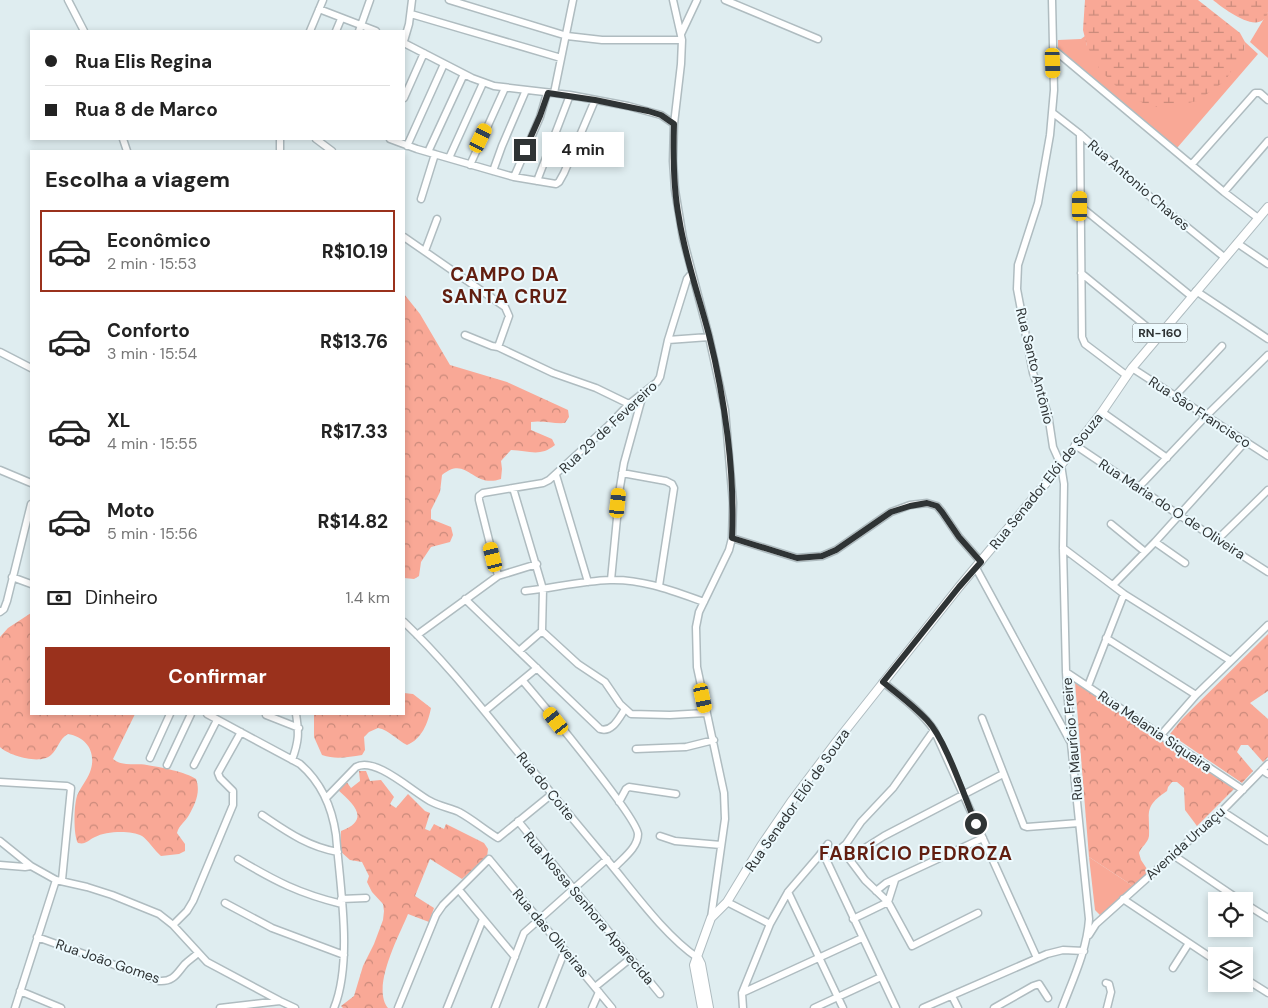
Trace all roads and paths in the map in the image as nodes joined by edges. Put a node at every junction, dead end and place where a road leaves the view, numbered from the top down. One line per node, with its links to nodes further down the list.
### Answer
1 (68, 0): 15 (street)
2 (322, 0): 11 (street)
3 (370, 0): 14 (street)
4 (412, 0): 12 (street)
5 (449, 0): 18 (street)
6 (573, 0): 18 (street)
7 (673, 0): 20 (street)
8 (697, 0): 20 (street)
9 (725, 0): 21 (street)
10 (1052, 0): 23 (street, Rua Santo Antônio)
11 (319, 9): 13 (street); 16 (street)
12 (410, 14): 19 (street); 25 (street)
13 (341, 19): 14 (street); 17 (street)
14 (360, 29)
15 (83, 30)
16 (310, 30)
17 (336, 30)
18 (567, 36): 20 (street); 25 (street)
19 (405, 37)
20 (681, 37): 37 (street)
21 (818, 39)
22 (405, 43): 24 (street)
23 (1052, 49): 36 (street, Rua Santo Antônio); 46 (street)
24 (424, 53): 26 (street); 33 (street)
25 (561, 58): 31 (street)
26 (444, 64): 27 (street); 42 (street)
27 (464, 74): 28 (street); 44 (street)
28 (483, 83): 29 (street); 45 (street)
29 (505, 88): 30 (street); 47 (street)
30 (526, 90): 31 (street); 48 (street)
31 (551, 93): 32 (street); 49 (street)
32 (570, 95): 34 (street); 50 (street)
33 (405, 96)
34 (595, 100): 37 (street); 50 (street)
35 (1268, 100): 46 (street)
36 (1053, 113): 38 (street, Rua Antonio Chaves); 86 (street, Rua Santo Antônio)
37 (674, 124): 62 (street)
38 (1080, 134): 53 (street); 60 (street, Rua Antonio Chaves)
39 (317, 140): 43 (street)
40 (393, 140): 42 (street)
41 (1268, 141): 51 (street)
42 (407, 146): 44 (street)
43 (331, 150)
44 (432, 153): 45 (street); 52 (street)
45 (449, 158): 47 (street)
46 (1192, 164): 51 (street)
47 (470, 165): 48 (street)
48 (493, 171): 49 (street)
49 (514, 177): 50 (street)
50 (537, 181)
51 (1224, 192): 55 (street)
52 (421, 199)
53 (1080, 206): 63 (street); 64 (street)
54 (1268, 207): 55 (main road, Rua Senador Elói de Souza / RN-160)
55 (1258, 218): 58 (main road, Rua Senador Elói de Souza / RN-160)
56 (437, 219): 59 (street)
57 (405, 238): 59 (street)
58 (1237, 243): 60 (main road, Rua Senador Elói de Souza / RN-160); 61 (street)
59 (425, 251): 71 (street)
60 (1224, 257): 64 (main road, Rua Senador Elói de Souza / RN-160)
61 (1268, 264)
62 (692, 273): 67 (street); 69 (street, Rua 29 de Fevereiro)
63 (1080, 273): 66 (street); 76 (street)
64 (1193, 294): 66 (main road, Rua Senador Elói de Souza / RN-160); 68 (street)
65 (465, 335): 71 (street)
66 (1158, 336): 75 (main road, Rua Senador Elói de Souza / RN-160)
67 (709, 337): 69 (street); 97 (street)
68 (1268, 339)
69 (668, 340): 77 (street, Rua 29 de Fevereiro)
70 (1222, 346): 78 (street)
71 (498, 347): 79 (street)
72 (0, 352): 74 (street)
73 (1268, 355): 81 (street)
74 (30, 367)
75 (1132, 368): 76 (main road, Rua Senador Elói de Souza / RN-160); 78 (street, Rua São Francisco)
76 (1126, 375): 80 (main road, Rua Senador Elói de Souza / RN-160)
77 (643, 394): 79 (street, Rua 29 de Fevereiro); 88 (street)
78 (1175, 396): 81 (street, Rua São Francisco)
79 (629, 404): 89 (street, Rua 29 de Fevereiro)
80 (1102, 412): 83 (main road, Rua Senador Elói de Souza / RN-160); 85 (street)
81 (1206, 416): 82 (street, Rua São Francisco); 85 (street)
82 (1246, 441): 84 (street, Rua São Francisco); 95 (street)
83 (1075, 445): 86 (main road, Rua Senador Elói de Souza / RN-160); 92 (street, Rua Maria do O de Oliveira)
84 (1268, 456)
85 (1167, 458): 92 (street)
86 (1060, 465): 100 (street, Rua Maurício Freire); 104 (main road, Rua Senador Elói de Souza / RN-160)
87 (0, 470): 90 (street)
88 (622, 473): 108 (street); 112 (street)
89 (556, 476): 91 (street, Rua 29 de Fevereiro); 109 (street)
90 (30, 483)
91 (513, 488): 103 (street); 106 (street, Rua 29 de Fevereiro)
92 (1138, 488): 95 (street, Rua Maria do O de Oliveira)
93 (1268, 490): 98 (street)
94 (30, 508): 107 (street)
95 (1179, 515): 98 (street, Rua Maria do O de Oliveira); 99 (street)
96 (1111, 524): 101 (street)
97 (732, 538): 104 (street); 117 (street)
98 (1218, 539): 105 (street, Rua Maria do O de Oliveira)
99 (1155, 542): 101 (street); 102 (street)
100 (1063, 548): 111 (street); 127 (street, Rua Maurício Freire)
101 (1144, 551): 111 (street)
102 (1185, 563)
103 (537, 564): 106 (street); 113 (street)
104 (978, 565): 129 (main road, Rua Senador Elói de Souza / RN-160); 147 (street)
105 (1268, 572)
106 (498, 576): 116 (street)
107 (12, 577): 110 (street); 118 (street)
108 (611, 580): 109 (street); 112 (street)
109 (588, 582): 113 (street)
110 (30, 584)
111 (1113, 585): 115 (street)
112 (659, 586): 117 (street)
113 (543, 589): 114 (street); 121 (street)
114 (525, 592)
115 (1124, 594): 123 (street); 125 (street)
116 (465, 598): 122 (street); 124 (street)
117 (704, 602): 134 (street)
118 (0, 612)
119 (405, 623): 122 (street, Rua do Coite)
120 (1268, 625): 125 (street)
121 (542, 631): 124 (street); 132 (street)
122 (417, 635): 133 (street, Rua do Coite)
123 (1106, 638): 130 (street); 131 (street)
124 (519, 651): 126 (street)
125 (1231, 661): 131 (street)
126 (537, 668): 128 (street); 132 (street)
127 (1066, 672): 130 (street, Rua Melania Siqueira); 147 (street, Rua Maurício Freire)
128 (523, 681): 133 (street); 163 (street)
129 (883, 682): 143 (street); 194 (main road, Rua Senador Elói de Souza / RN-160)
130 (1088, 686): 145 (street, Rua Melania Siqueira)
131 (1196, 696): 145 (street)
132 (626, 709): 134 (street)
133 (486, 710): 159 (street, Rua do Coite)
134 (706, 713): 146 (street)
135 (170, 715): 149 (street)
136 (191, 715): 152 (street)
137 (209, 715): 141 (street)
138 (266, 715): 142 (street)
139 (296, 715): 142 (street)
140 (982, 718): 155 (street)
141 (217, 720): 144 (street); 153 (street)
142 (299, 728): 150 (street)
143 (934, 730): 161 (street); 174 (street)
144 (241, 732): 150 (street); 207 (street)
145 (1162, 735): 158 (street, Rua Melania Siqueira)
146 (714, 740): 148 (street); 173 (street)
147 (1071, 743): 167 (street, Rua Maurício Freire)
148 (636, 749)
149 (150, 758)
150 (292, 760): 162 (street)
151 (1268, 764): 154 (street, Avenida Uruaçu)
152 (167, 765)
153 (194, 765)
154 (1262, 770): 156 (street); 158 (street, Avenida Uruaçu)
155 (1003, 774): 161 (street); 167 (street)
156 (1268, 774)
157 (0, 782): 184 (street)
158 (1243, 790): 164 (street, Avenida Uruaçu)
159 (552, 794): 166 (street); 180 (street, Rua do Coite)
160 (676, 794): 163 (street)
161 (964, 795): 169 (street); 178 (street)
162 (326, 798): 166 (street); 175 (street)
163 (619, 802): 183 (street)
164 (1222, 811): 171 (street); 176 (street, Avenida Uruaçu)
165 (262, 814): 175 (street)
166 (518, 822): 186 (street, Rua Nossa Senhora Aparecida)
167 (1079, 824): 198 (street, Rua Maurício Freire)
168 (660, 836): 173 (street)
169 (983, 838): 185 (street); 221 (street)
170 (0, 841): 182 (street)
171 (1268, 841)
172 (828, 844): 177 (street)
173 (721, 845): 200 (street)
174 (841, 848): 177 (street); 178 (street)
175 (338, 852): 193 (street)
176 (1172, 855): 190 (street); 192 (street, Avenida Uruaçu)
177 (821, 856): 189 (street); 204 (street)
178 (849, 858): 188 (street)
179 (238, 859): 193 (street)
180 (607, 859): 183 (street, Rua do Coite); 186 (street)
181 (0, 865): 182 (street)
182 (31, 866): 184 (street)
183 (614, 868): 220 (street, Rua do Coite)
184 (59, 880): 207 (street); 208 (street)
185 (895, 880): 188 (street); 195 (street)
186 (574, 889): 203 (street); 219 (street, Rua Nossa Senhora Aparecida)
187 (459, 890): 202 (street); 203 (street, Rua das Oliveiras); 241 (street)
188 (876, 891): 195 (street)
189 (788, 892): 206 (street); 218 (street)
190 (1227, 892)
191 (366, 898): 193 (street)
192 (1123, 899): 205 (street, Avenida Uruaçu); 211 (street)
193 (341, 902): 215 (street)
194 (727, 902): 200 (main road, Rua Senador Elói de Souza / RN-160); 206 (street)
195 (888, 902): 199 (street); 204 (street)
196 (225, 903): 215 (street)
197 (1253, 909): 201 (street)
198 (1088, 912): 205 (street); 209 (street, Rua Maurício Freire)
199 (978, 913)
200 (711, 918): 220 (main road, Rua Senador Elói de Souza / RN-160)
201 (1268, 918)
202 (483, 919): 217 (street); 242 (street)
203 (540, 919): 212 (street, Rua das Oliveiras); 217 (street)
204 (853, 919): 210 (street)
205 (1100, 920): 209 (street, Avenida Uruaçu)
206 (770, 924): 228 (street)
207 (173, 925): 214 (street)
208 (37, 937): 214 (street, Rua João Gomes); 227 (street)
209 (1088, 937): 213 (street, Rua Maurício Freire)
210 (862, 938): 218 (street); 223 (street)
211 (1190, 943): 216 (street); 222 (street)
212 (565, 950): 226 (street, Rua das Oliveiras); 244 (street)
213 (1084, 950): 221 (street); 256 (street, Rua Maurício Freire)
214 (198, 953): 235 (street)
215 (344, 955): 240 (street)
216 (1208, 955)
217 (514, 957): 243 (street)
218 (819, 957): 228 (street); 233 (street)
219 (631, 958): 226 (street); 230 (street, Rua Nossa Senhora Aparecida)
220 (698, 958): 231 (main road, Rua Senador Elói de Souza / RN-160)
221 (1037, 958): 232 (street)
222 (1173, 968)
223 (881, 978): 233 (street); 252 (street)
224 (1106, 983): 257 (street)
225 (1253, 984): 229 (street)
226 (597, 989): 245 (street); 246 (street, Rua das Oliveiras)
227 (20, 991): 236 (street); 237 (street)
228 (742, 993): 249 (street)
229 (1268, 993)
230 (660, 994)
231 (703, 996): 247 (main road, Rua Senador Elói de Souza / RN-160); 248 (main road, Rua Senador Elói de Souza / RN-160)
232 (952, 996): 253 (street); 254 (street)
233 (838, 998): 250 (street); 251 (street)
234 (1048, 998): 255 (street)
235 (275, 1004): 238 (street); 239 (street)
236 (16, 1008)
237 (61, 1008)
238 (220, 1008)
239 (295, 1008)
240 (334, 1008)
241 (398, 1008)
242 (447, 1008)
243 (495, 1008)
244 (542, 1008)
245 (592, 1008)
246 (612, 1008)
247 (702, 1008)
248 (709, 1008)
249 (743, 1008)
250 (814, 1008)
251 (843, 1008)
252 (896, 1008)
253 (923, 1008)
254 (958, 1008)
255 (994, 1008)
256 (1062, 1008)
257 (1107, 1008)

